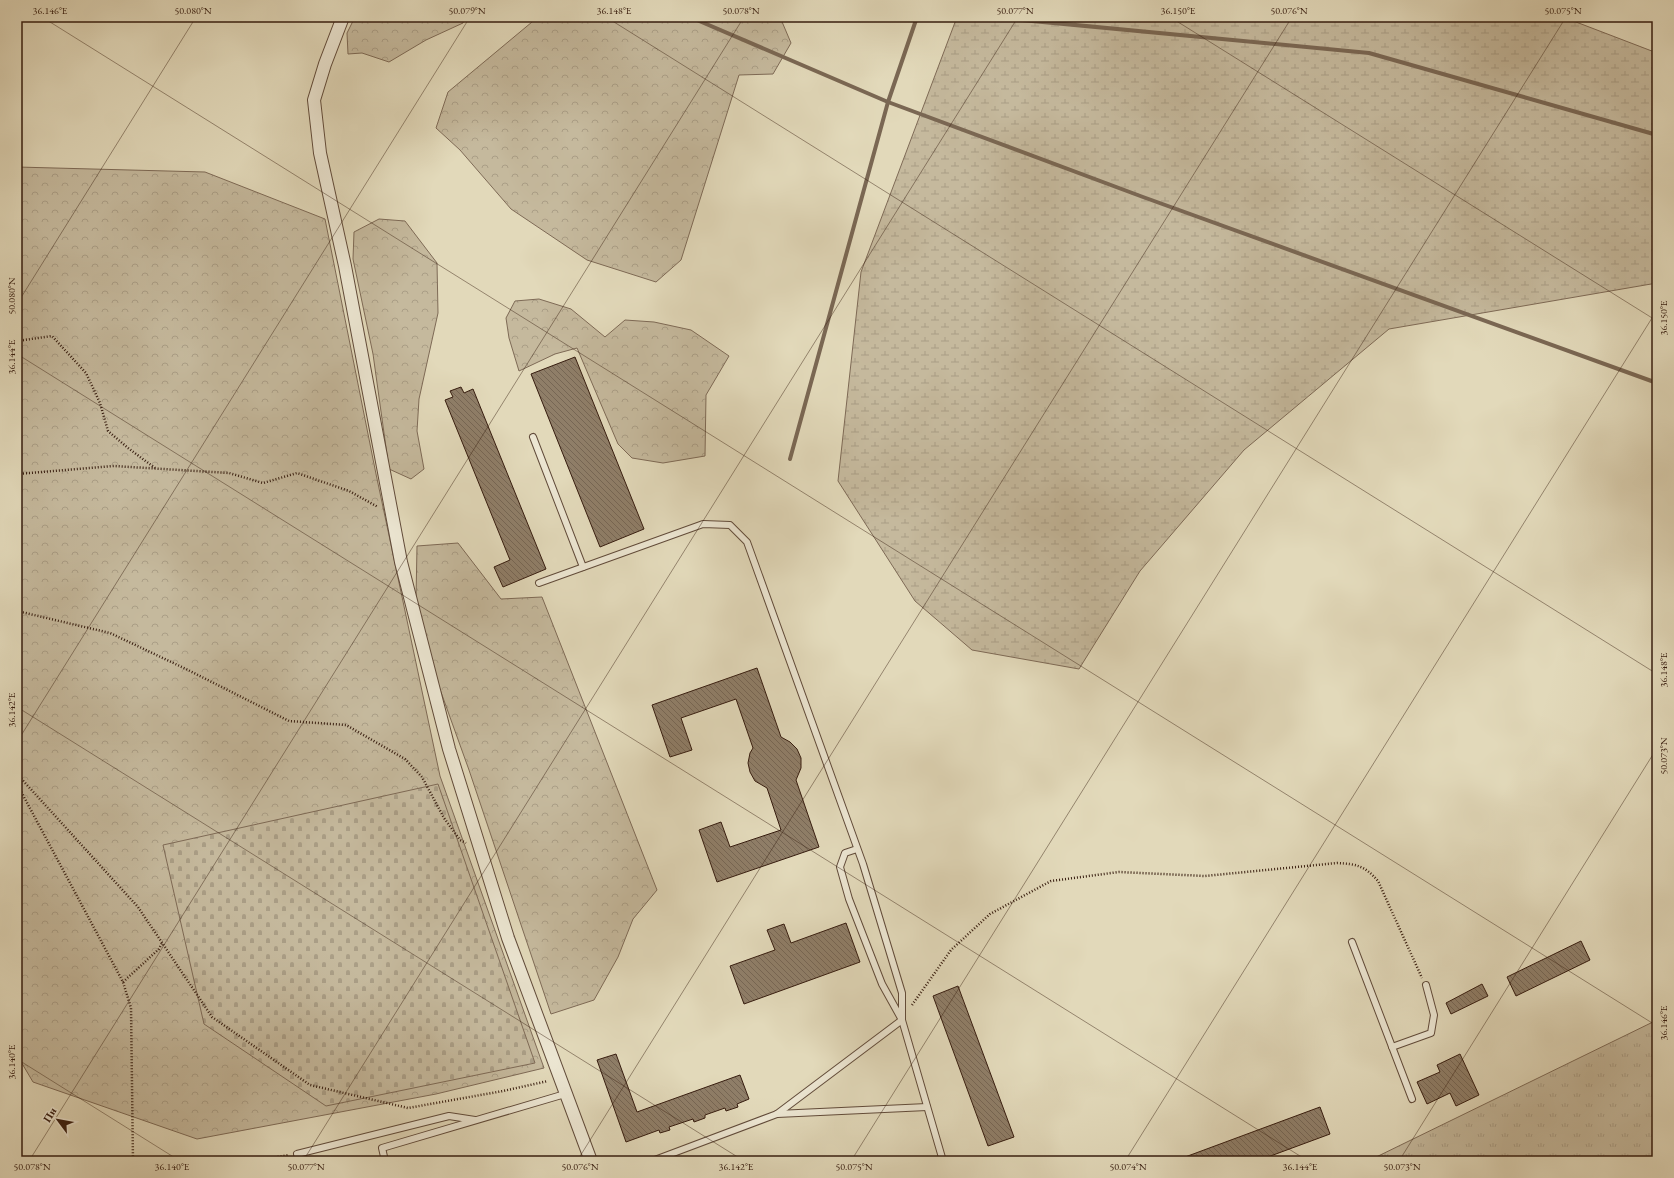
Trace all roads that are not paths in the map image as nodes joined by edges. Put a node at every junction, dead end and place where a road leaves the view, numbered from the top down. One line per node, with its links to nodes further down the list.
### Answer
1 (343, 17): 10 (street)
2 (533, 437): 3 (lane)
3 (583, 567): 4 (lane); 5 (lane)
4 (540, 583)
5 (857, 849): 8 (lane); 8 (lane)
6 (1352, 942): 9 (lane)
7 (1426, 985): 9 (lane)
8 (902, 1020): 12 (lane); 13 (lane)
9 (1392, 1047): 11 (lane)
10 (565, 1094): 14 (lane); 17 (street)
11 (1412, 1099)
12 (927, 1107): 13 (lane); 19 (lane)
13 (777, 1114): 18 (lane)
14 (477, 1120): 15 (lane); 16 (lane)
15 (299, 1161)
16 (385, 1161)
17 (591, 1161)
18 (652, 1161)
19 (943, 1161)

